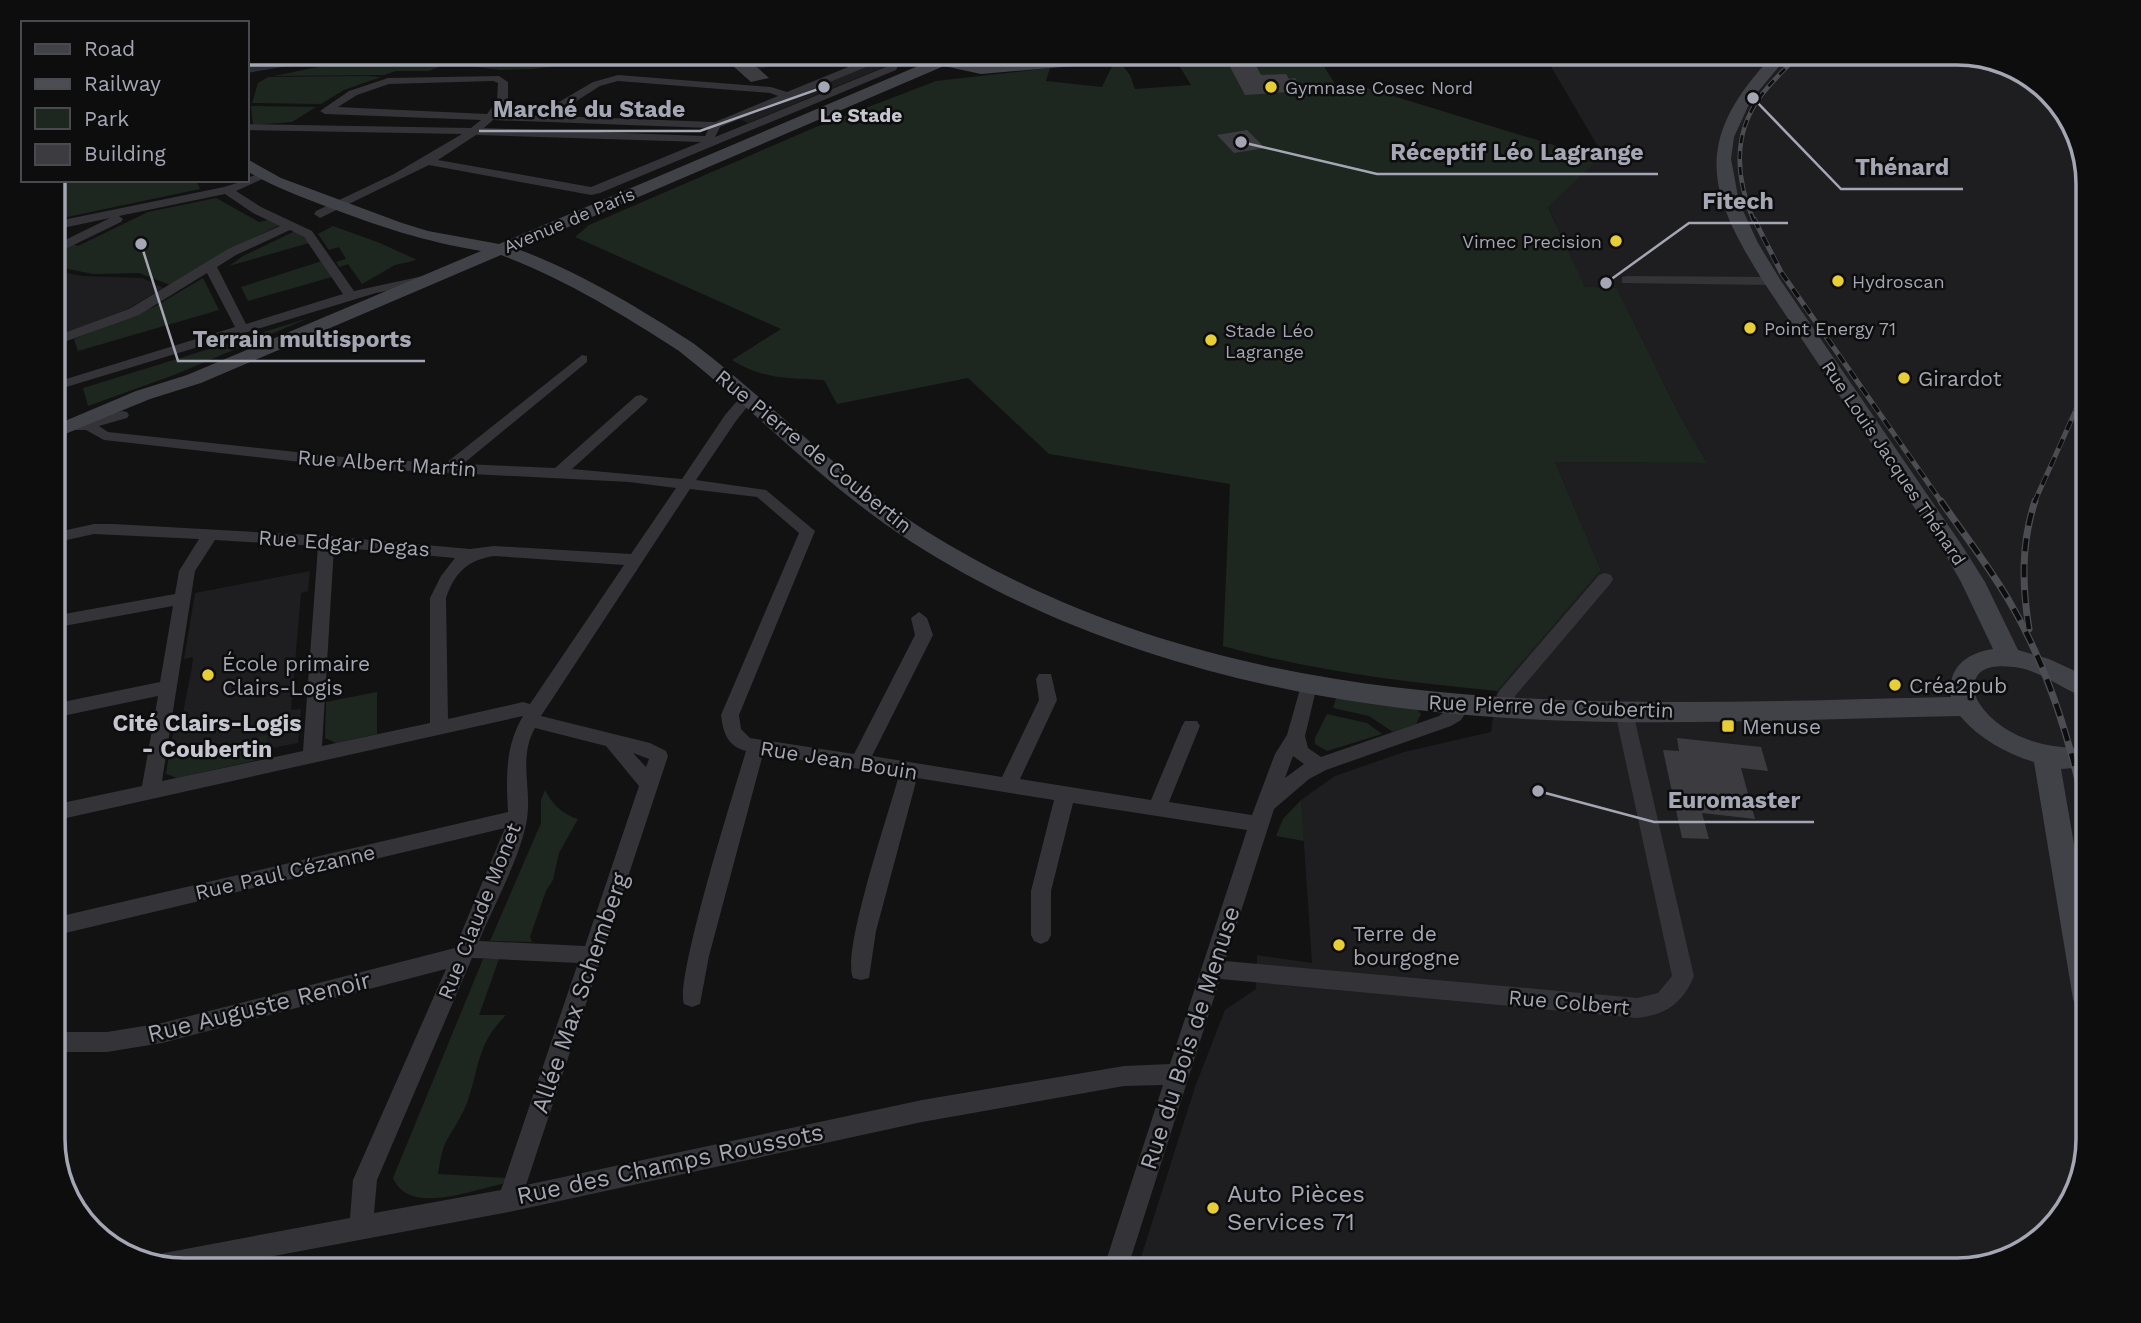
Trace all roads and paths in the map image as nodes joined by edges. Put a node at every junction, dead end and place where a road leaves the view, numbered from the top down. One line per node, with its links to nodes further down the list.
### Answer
1 (851, 65): 8 (street)
2 (862, 65): 8 (street)
3 (893, 65): 17 (street)
4 (930, 65): 19 (main road, Avenue de Paris)
5 (960, 65): 6 (main road)
6 (1039, 65)
7 (1773, 65): 36 (main road, Rue Louis Jacques Thénard)
8 (855, 68): 9 (street)
9 (786, 95): 12 (street); 13 (street)
10 (326, 110): 11 (street); 11 (street); 14 (street)
11 (492, 118): 12 (street); 16 (street)
12 (536, 119): 13 (street)
13 (716, 125): 17 (street)
14 (302, 126): 15 (street); 16 (street)
15 (248, 129)
16 (475, 131): 17 (street); 18 (street)
17 (708, 141): 18 (street)
18 (426, 161): 23 (street)
19 (673, 176): 28 (main road, Avenue de Paris); 29 (main road)
20 (253, 177): 23 (main road); 25 (main road)
21 (243, 182): 22 (street)
22 (227, 190): 24 (street); 27 (street)
23 (337, 205): 25 (street); 29 (main road)
24 (142, 207): 26 (street); 30 (street)
25 (320, 214): 29 (main road)
26 (65, 223)
27 (292, 225): 33 (street); 38 (street)
28 (545, 231): 31 (main road, Avenue de Paris); 32 (main road)
29 (434, 244): 31 (main road); 31 (main road); 35 (main road)
30 (65, 245)
31 (488, 254): 32 (main road, Rue Pierre de Coubertin); 35 (main road, Avenue de Paris); 37 (main road)
32 (537, 262): 37 (main road, Rue Pierre de Coubertin)
33 (210, 266): 39 (street); 40 (street)
34 (1627, 279): 36 (street)
35 (423, 280): 38 (street); 42 (main road, Avenue de Paris)
36 (1772, 281): 63 (main road, Rue Louis Jacques Thénard)
37 (590, 293): 44 (main road, Rue Pierre de Coubertin)
38 (352, 297): 39 (street)
39 (243, 330): 43 (street)
40 (65, 338)
41 (582, 359): 51 (street)
42 (194, 379): 46 (main road, Avenue de Paris); 48 (main road, Avenue de Paris)
43 (65, 383)
44 (748, 397): 53 (street, Rue Claude Monet); 67 (main road, Rue Pierre de Coubertin)
45 (641, 399): 52 (street)
46 (122, 415): 47 (main road, Avenue de Paris); 49 (street)
47 (92, 428): 50 (main road, Avenue de Paris); 51 (street, Rue Albert Martin)
48 (65, 432)
49 (65, 433)
50 (65, 435)
51 (449, 468): 52 (street, Rue Albert Martin)
52 (558, 474): 53 (street, Rue Albert Martin)
53 (685, 484): 58 (street, Rue Claude Monet); 78 (street, Rue Jean Bouin)
54 (210, 535): 55 (street, Rue Edgar Degas); 56 (street, Rue Edgar Degas); 60 (street)
55 (65, 536)
56 (326, 541): 57 (street, Rue Edgar Degas); 79 (street)
57 (470, 554): 58 (street, Rue Edgar Degas); 75 (street)
58 (634, 560): 73 (street, Rue Claude Monet)
59 (1605, 579): 70 (street)
60 (183, 598): 62 (street); 66 (street)
61 (919, 618): 82 (street)
62 (65, 620)
63 (2009, 657): 65 (main road); 69 (main road)
64 (1045, 678): 86 (street)
65 (2076, 682)
66 (169, 687): 71 (street); 87 (street)
67 (1300, 688): 68 (main road, Rue Pierre de Coubertin); 76 (street, Rue du Bois de Menuse)
68 (1461, 706): 70 (main road, Rue Pierre de Coubertin); 83 (street)
69 (1968, 706): 72 (main road, Rue Pierre de Coubertin); 80 (main road)
70 (1508, 708): 72 (main road, Rue Pierre de Coubertin)
71 (65, 709)
72 (1624, 712): 98 (street, Rue Colbert)
73 (533, 716): 75 (street); 77 (street, Allée Max Schemberg); 92 (street, Rue Claude Monet)
74 (1191, 726): 89 (street)
75 (439, 728): 79 (street)
76 (1296, 736): 83 (street); 91 (street, Rue du Bois de Menuse)
77 (614, 743): 85 (street); 85 (street, Allée Max Schemberg)
78 (756, 747): 82 (street, Rue Jean Bouin); 100 (street)
79 (312, 756): 87 (street)
80 (2046, 757): 81 (main road); 95 (main road)
81 (2076, 759)
82 (859, 763): 84 (street, Rue Jean Bouin)
83 (1319, 765): 91 (street)
84 (910, 771): 86 (street, Rue Jean Bouin); 99 (street)
85 (650, 785): 97 (street, Allée Max Schemberg)
86 (1007, 786): 88 (street, Rue Jean Bouin)
87 (152, 791): 90 (street)
88 (1065, 795): 89 (street, Rue Jean Bouin); 94 (street)
89 (1157, 808): 91 (street, Rue Jean Bouin)
90 (65, 810)
91 (1262, 814): 98 (street, Rue du Bois de Menuse)
92 (518, 817): 93 (street, Rue Paul Cézanne); 96 (street, Rue Claude Monet)
93 (65, 924)
94 (1041, 935)
95 (2076, 935)
96 (465, 952): 97 (street, Rue Auguste Renoir); 101 (street, Rue Auguste Renoir); 104 (street, Rue Claude Monet)
97 (592, 955): 103 (street, Allée Max Schemberg)
98 (1213, 970): 102 (street, Rue du Bois de Menuse)
99 (861, 971)
100 (692, 997)
101 (65, 1042)
102 (1178, 1074): 103 (street, Rue des Champs Roussots); 106 (street, Rue du Bois de Menuse)
103 (509, 1200): 104 (street, Rue des Champs Roussots)
104 (361, 1227): 105 (street, Rue des Champs Roussots)
105 (200, 1258)
106 (1119, 1258)

